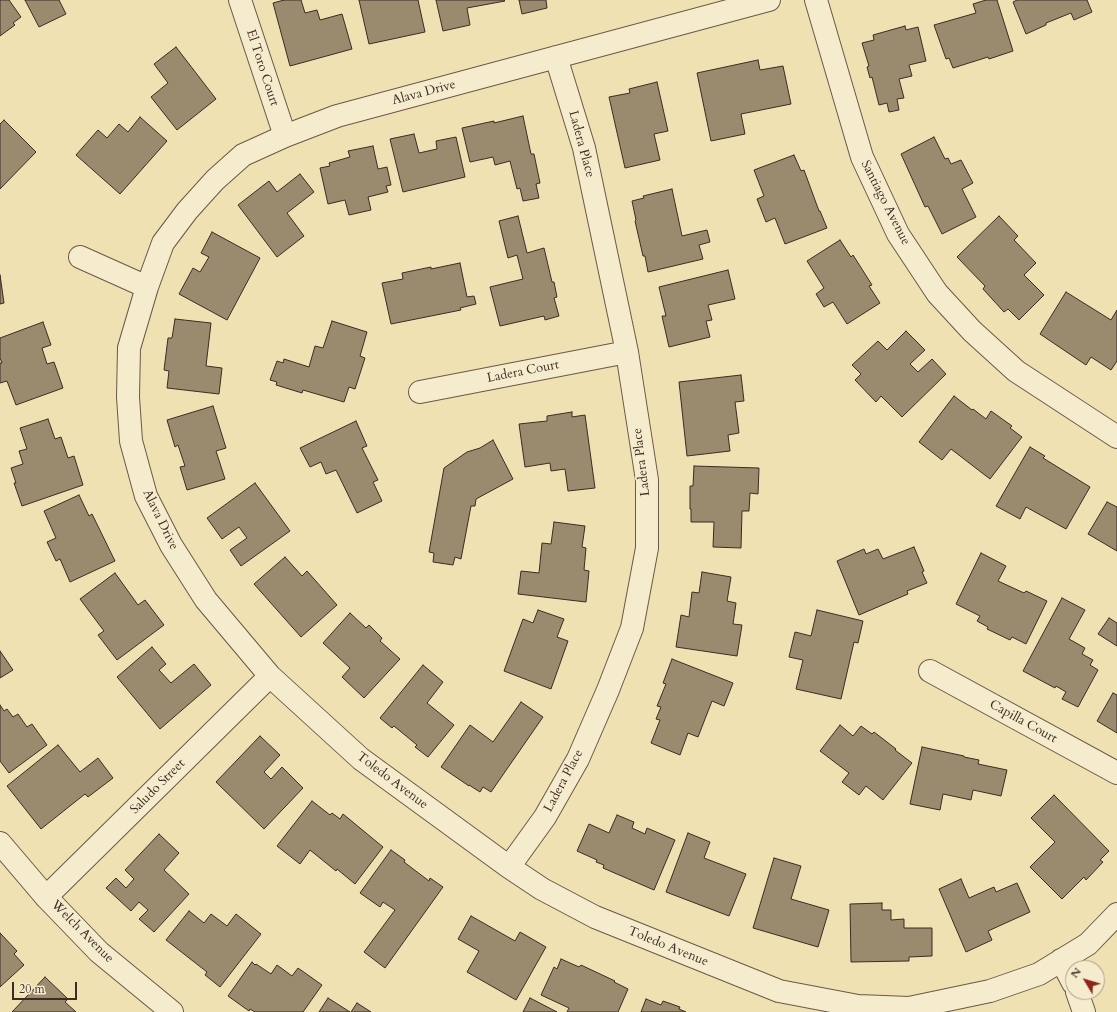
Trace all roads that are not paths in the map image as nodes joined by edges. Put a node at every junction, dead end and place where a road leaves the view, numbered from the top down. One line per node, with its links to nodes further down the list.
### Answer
1 (240, 0): 5 (street, El Toro Court)
2 (769, 0): 4 (street, Alava Drive)
3 (816, 0): 10 (street, Santiago Avenue)
4 (556, 57): 5 (street, Alava Drive); 8 (street, Ladera Place)
5 (285, 136): 7 (street, Alava Drive)
6 (80, 257): 7 (street)
7 (146, 287): 12 (street, Alava Drive)
8 (627, 352): 9 (street, Ladera Court); 15 (street, Ladera Place)
9 (420, 392)
10 (1117, 437)
11 (930, 670): 13 (street, Capilla Court)
12 (270, 676): 15 (street, Toledo Avenue); 16 (street, Saludo Street)
13 (1117, 773)
14 (0, 843): 16 (street, Welch Avenue)
15 (509, 867): 18 (street, Toledo Avenue)
16 (46, 897): 21 (street, Welch Avenue)
17 (1117, 914): 18 (street, Toledo Avenue)
18 (1061, 960): 19 (street)
19 (1065, 968)
20 (1080, 1000): 22 (street)
21 (172, 1012)
22 (1084, 1012)

